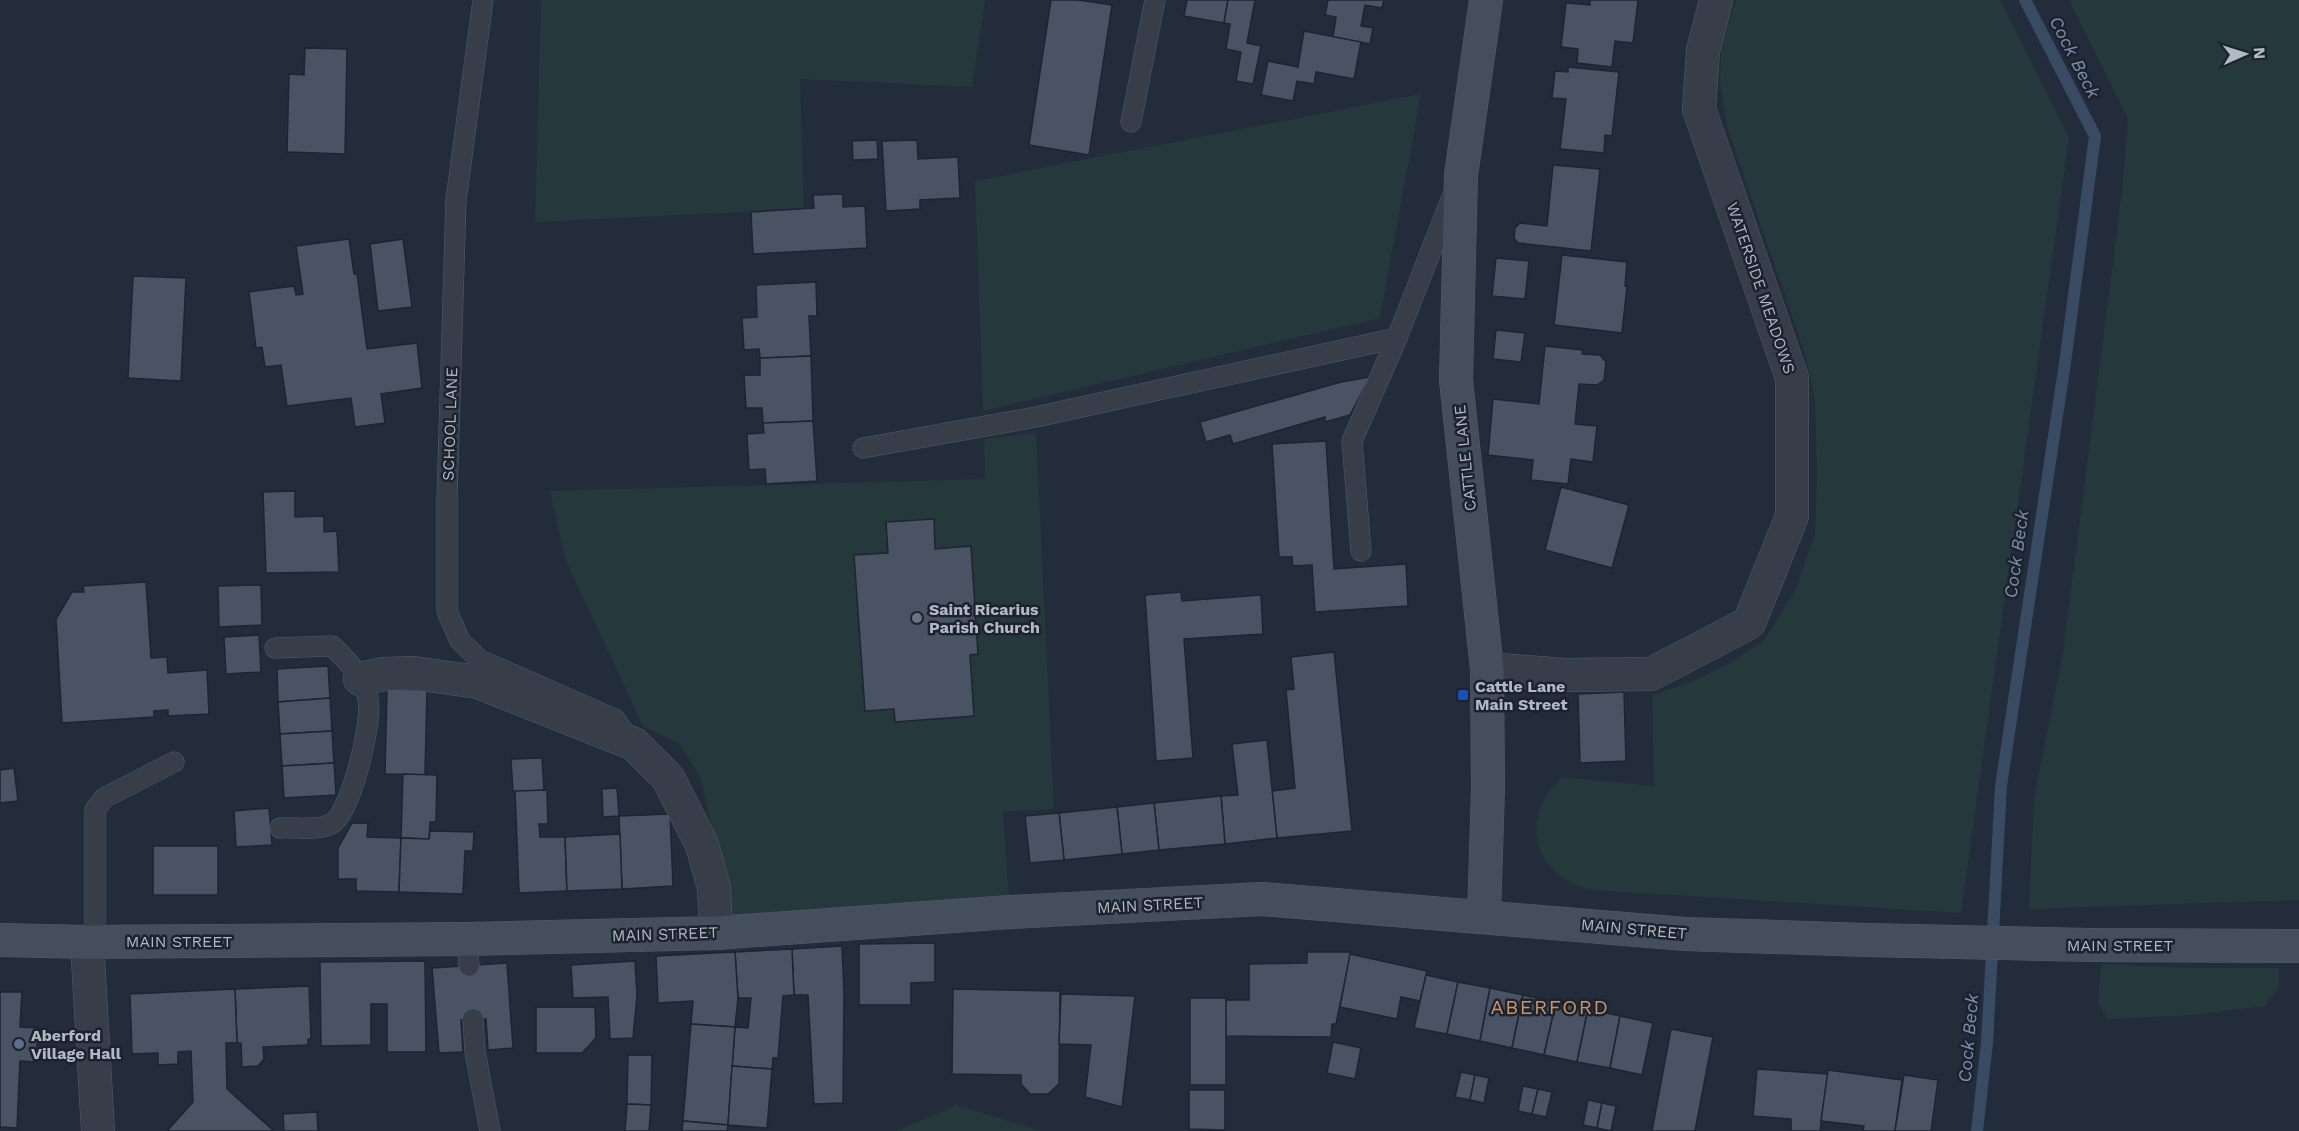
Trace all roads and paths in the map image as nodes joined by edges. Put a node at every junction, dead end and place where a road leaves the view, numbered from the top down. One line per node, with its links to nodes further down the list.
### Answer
1 (483, 0): 13 (lane, SCHOOL LANE)
2 (1155, 0): 5 (lane)
3 (1486, 0): 6 (street, CATTLE LANE)
4 (1716, 0): 11 (street, WATERSIDE MEADOWS)
5 (1131, 122)
6 (1461, 175): 7 (lane); 11 (street, CATTLE LANE)
7 (1397, 338): 8 (lane); 9 (lane)
8 (863, 448)
9 (1361, 551)
10 (275, 648): 12 (lane)
11 (1487, 669): 16 (street, CATTLE LANE)
12 (360, 679): 13 (street, SCHOOL LANE); 15 (lane)
13 (634, 744): 17 (street, SCHOOL LANE)
14 (174, 762): 19 (lane)
15 (280, 828)
16 (1484, 917): 17 (street, MAIN STREET); 20 (street, MAIN STREET)
17 (716, 933): 19 (street, MAIN STREET)
18 (0, 940): 19 (street, MAIN STREET)
19 (91, 942): 22 (street)
20 (2299, 946)
21 (473, 1019): 23 (lane)
22 (98, 1131)
23 (490, 1131)

